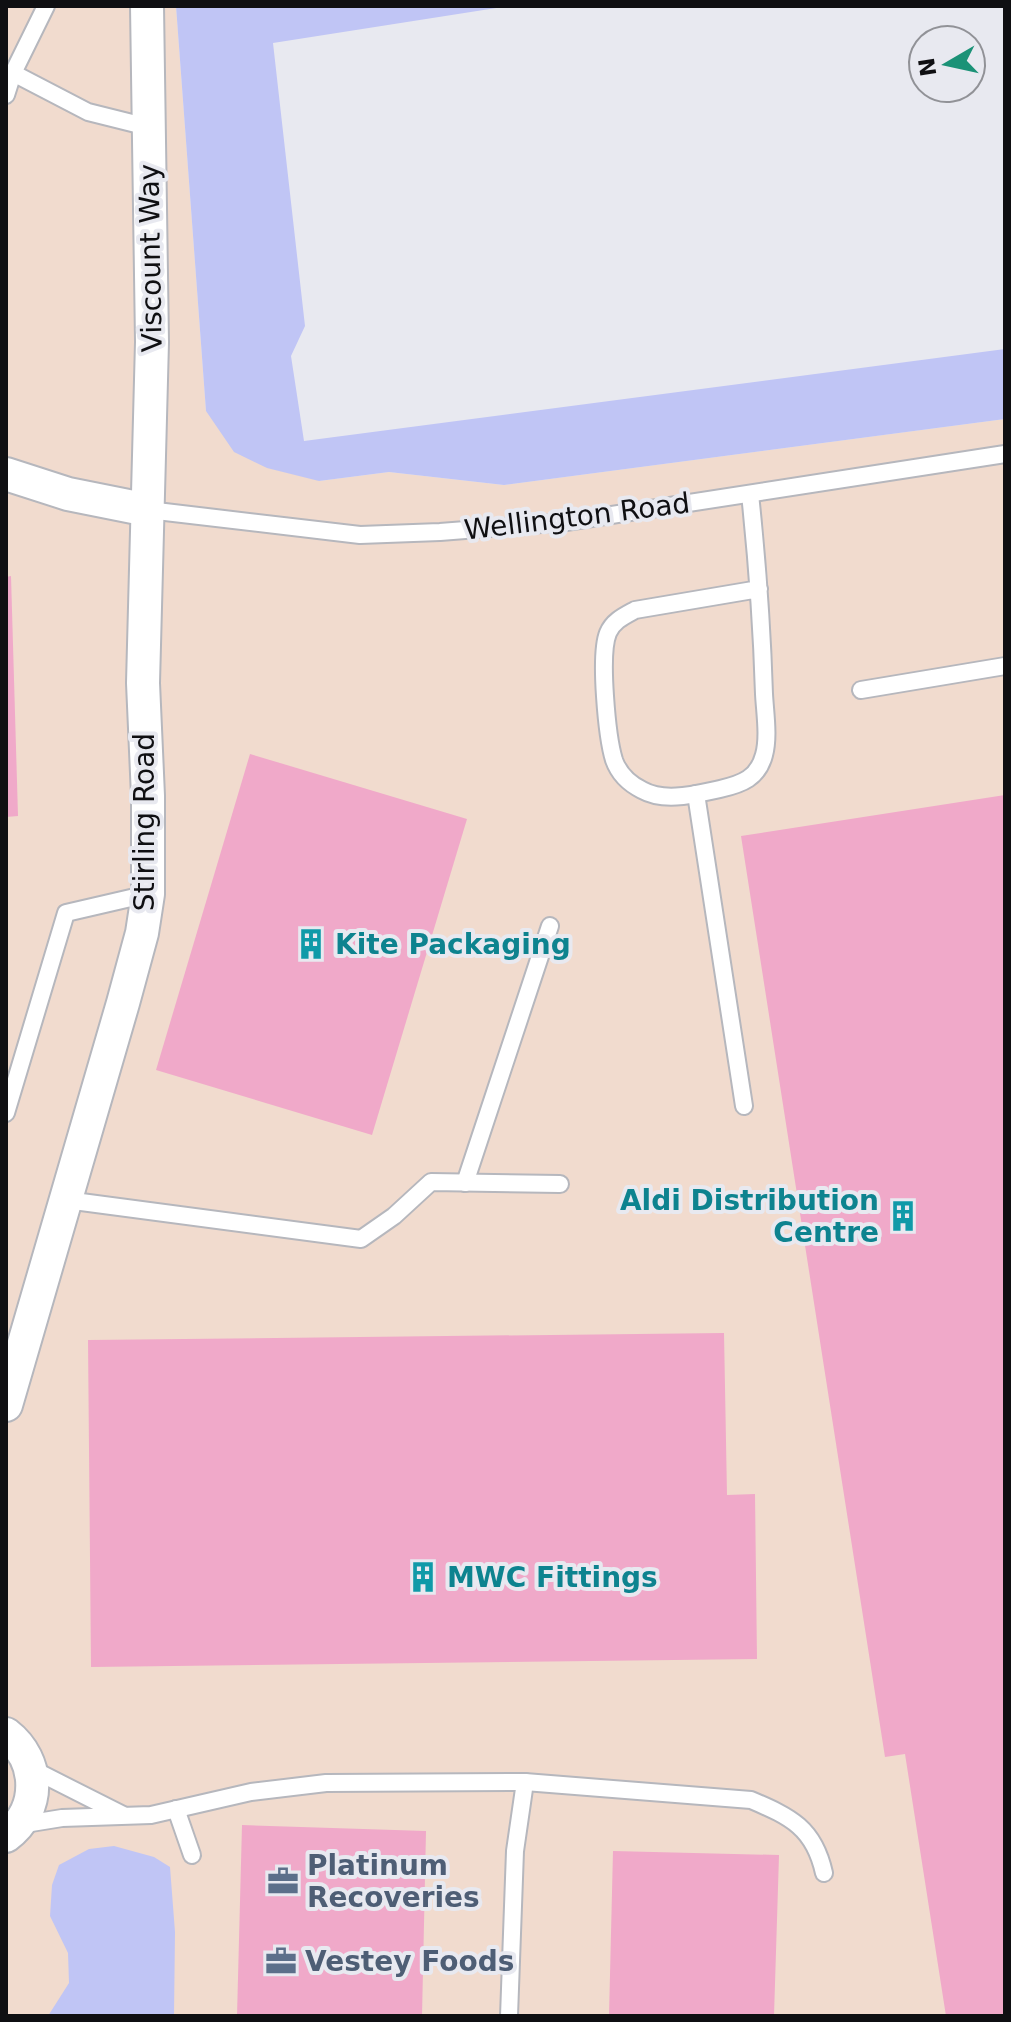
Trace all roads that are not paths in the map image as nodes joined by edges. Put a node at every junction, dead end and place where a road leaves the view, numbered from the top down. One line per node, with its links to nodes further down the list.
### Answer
1 (46, 6): 3 (lane)
2 (147, 6): 5 (street, Viscount Way)
3 (13, 73): 4 (lane); 5 (lane)
4 (6, 95)
5 (148, 127): 9 (street, Viscount Way)
6 (1005, 454): 8 (lane, Wellington Road)
7 (6, 474): 9 (street)
8 (750, 494): 9 (lane, Wellington Road); 10 (lane)
9 (148, 510): 14 (street, Stirling Road)
10 (759, 589): 13 (lane); 13 (lane)
11 (1005, 666): 12 (lane)
12 (861, 690)
13 (696, 794): 16 (lane)
14 (148, 894): 17 (lane); 20 (street, Stirling Road)
15 (550, 926): 18 (lane)
16 (744, 1106)
17 (6, 1113)
18 (465, 1183): 19 (lane); 20 (lane)
19 (560, 1184)
20 (66, 1200): 21 (street, Stirling Road)
21 (6, 1405)
22 (7, 1734): 23 (street)
23 (30, 1768): 26 (lane); 27 (street)
24 (525, 1782): 25 (lane); 29 (lane); 30 (lane)
25 (176, 1809): 26 (lane); 28 (lane)
26 (125, 1816): 27 (lane)
27 (12, 1831)
28 (192, 1855)
29 (824, 1873)
30 (509, 2016)

